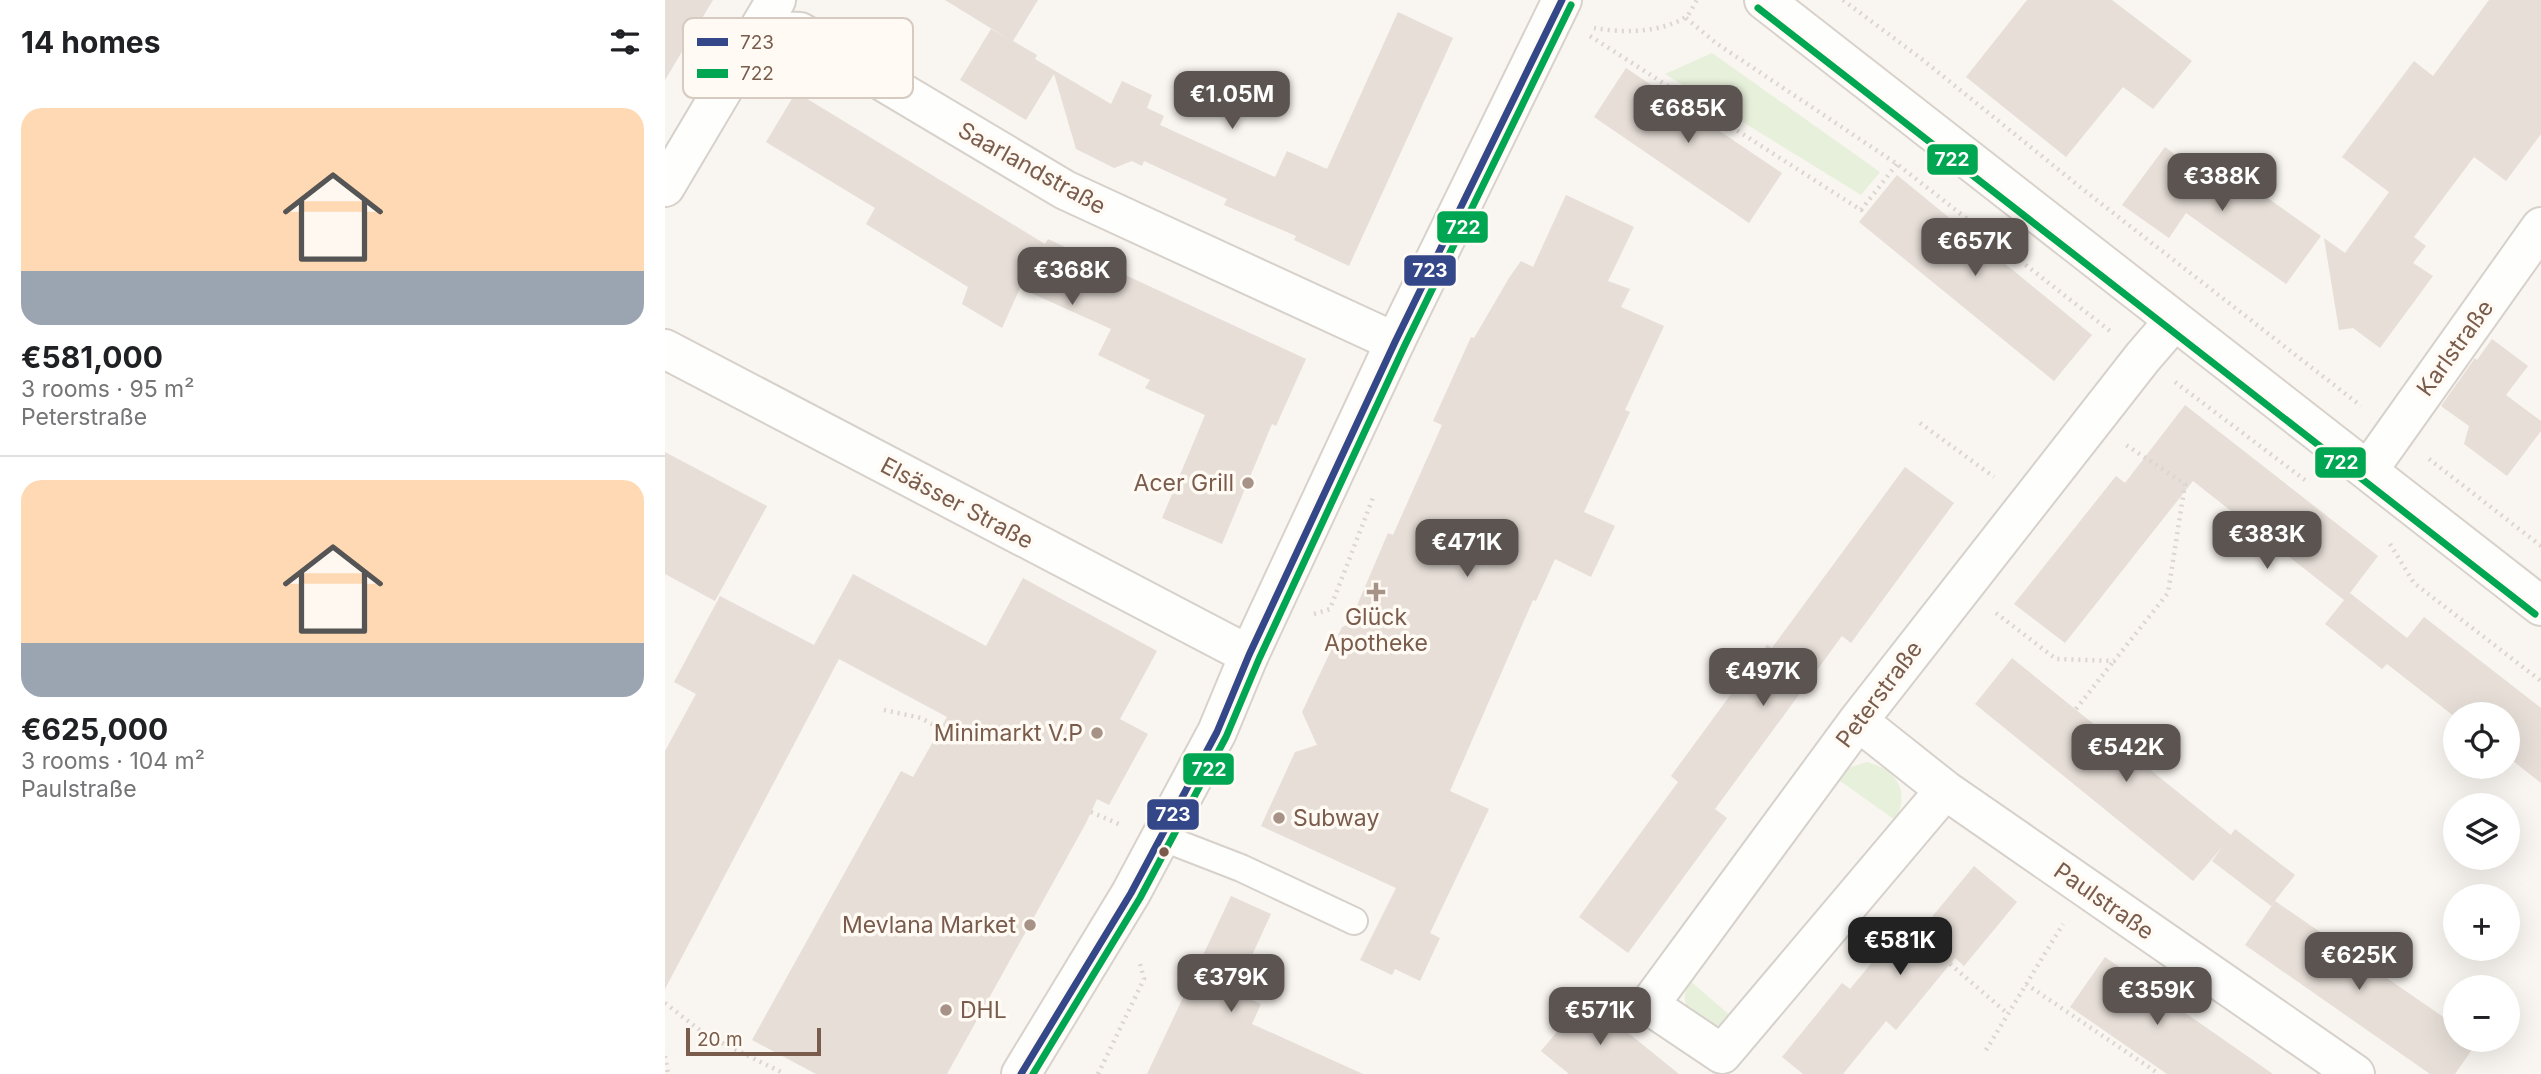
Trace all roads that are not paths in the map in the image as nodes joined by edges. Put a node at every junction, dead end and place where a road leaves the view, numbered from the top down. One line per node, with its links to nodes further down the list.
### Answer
1 (776, 0): 4 (street)
2 (1562, 0): 10 (street)
3 (1763, 0): 9 (street)
4 (765, 18)
5 (717, 98): 7 (street)
6 (908, 98): 10 (street, Saarlandstraße)
7 (665, 187)
8 (2541, 227): 12 (street, Karlstraße)
9 (2174, 321): 12 (street); 15 (street, Peterstraße)
10 (1395, 342): 14 (street)
11 (665, 349): 14 (street, Elsässer Straße)
12 (2368, 469): 13 (street)
13 (2541, 606)
14 (1249, 655): 17 (street)
15 (1858, 721): 16 (street, Paulstraße); 19 (street, Peterstraße)
16 (1945, 790): 19 (street, Peterstraße); 21 (street, Paulstraße)
17 (1146, 834): 18 (lane); 20 (street)
18 (1354, 921)
19 (1729, 1064)
20 (1025, 1071)
21 (2355, 1074)

